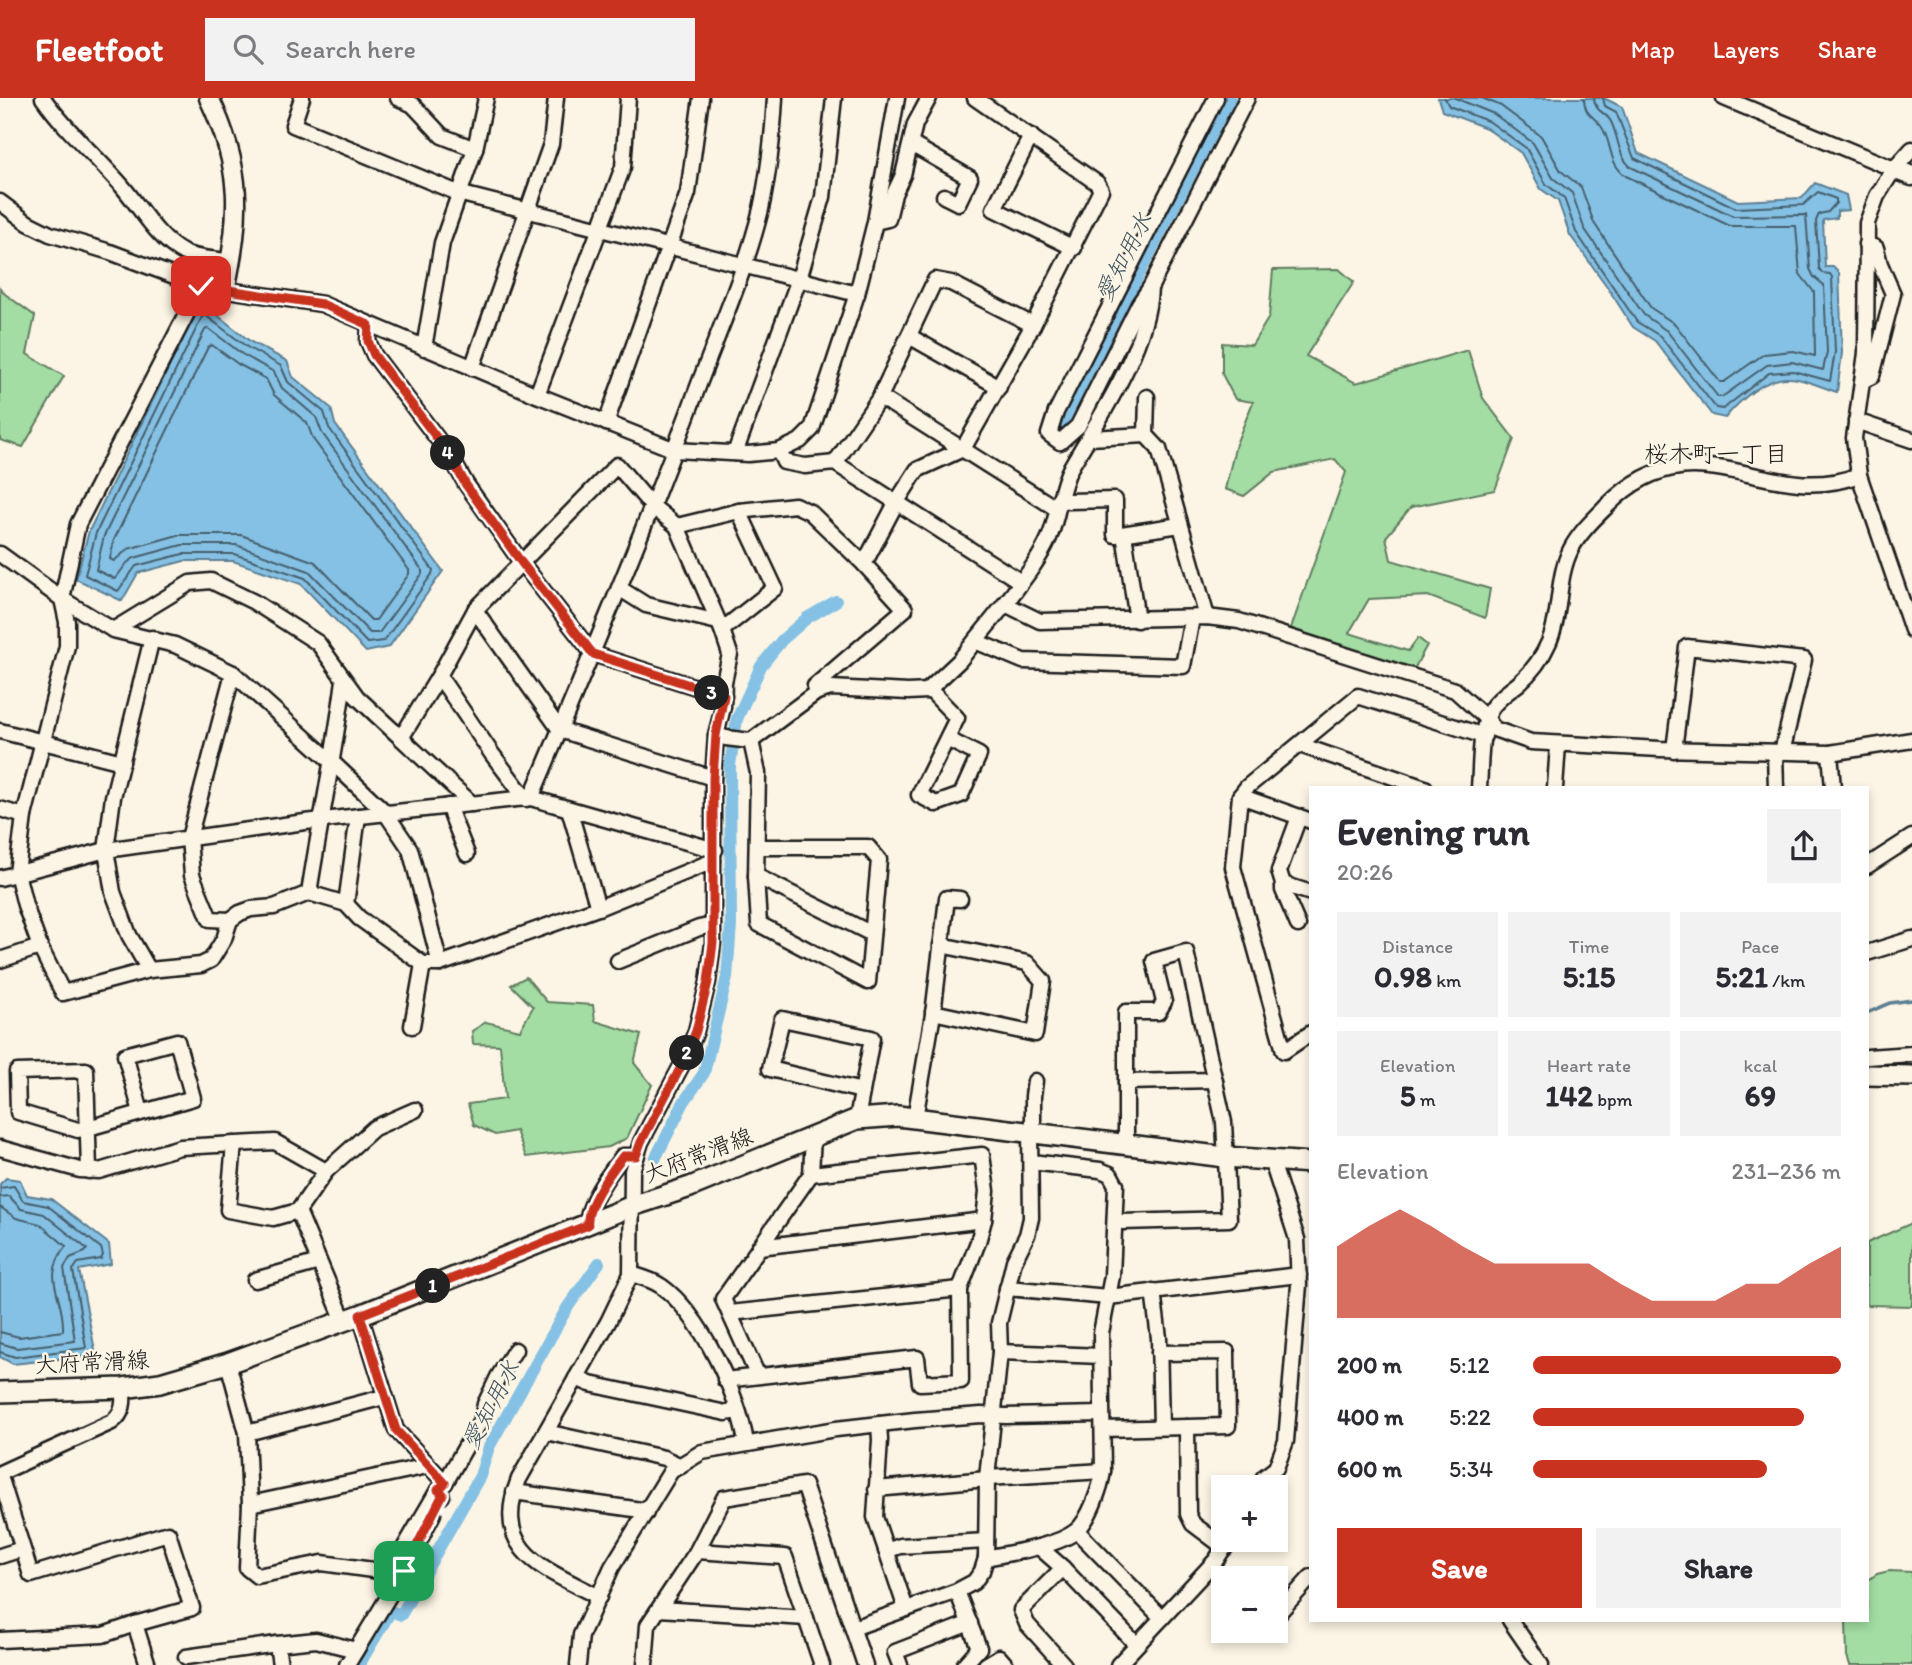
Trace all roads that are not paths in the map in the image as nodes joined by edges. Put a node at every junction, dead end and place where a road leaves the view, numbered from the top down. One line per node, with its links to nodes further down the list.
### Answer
1 (43, 98): 32 (street)
2 (209, 98): 32 (street)
3 (302, 98): 23 (street)
4 (398, 98): 19 (street)
5 (486, 98): 19 (street)
6 (556, 98): 26 (street)
7 (628, 98): 28 (street)
8 (701, 98): 30 (street)
9 (775, 98): 33 (street)
10 (834, 98): 34 (street)
11 (897, 98): 27 (street)
12 (929, 98): 18 (street)
13 (975, 98): 17 (street)
14 (1216, 98): 36 (street)
15 (1247, 98): 36 (street)
16 (1724, 98): 21 (street)
17 (1031, 136): 31 (street); 31 (street)
18 (911, 144): 24 (street); 27 (street)
19 (475, 149): 23 (street)
20 (1912, 149): 21 (street)
21 (1894, 169): 22 (street); 29 (street)
22 (1912, 176)
23 (458, 193): 26 (street); 42 (street)
24 (944, 196)
25 (0, 202): 35 (street)
26 (529, 211): 28 (street); 43 (street)
27 (875, 222): 38 (street)
28 (599, 229): 30 (street); 46 (street)
29 (1866, 244): 44 (street); 44 (street)
30 (669, 247): 33 (street); 50 (street)
31 (1074, 248): 40 (street)
32 (231, 262): 37 (street)
33 (743, 265): 34 (street); 55 (street)
34 (799, 279): 38 (street); 57 (street)
35 (201, 286): 37 (street); 72 (street)
36 (1150, 288): 52 (street)
37 (225, 290): 39 (street)
38 (857, 294): 56 (street)
39 (369, 325): 42 (street); 68 (street)
40 (1033, 325): 41 (street); 45 (street)
41 (909, 335): 45 (street); 47 (street)
42 (424, 348): 43 (street)
43 (472, 368): 46 (street)
44 (1863, 379): 49 (street)
45 (999, 387): 54 (street)
46 (537, 396): 50 (street)
47 (880, 397): 54 (street); 58 (street)
48 (1147, 397): 51 (street)
49 (1856, 421): 53 (street); 59 (street)
50 (606, 423): 55 (street)
51 (1146, 435): 52 (street); 64 (street)
52 (1090, 438): 61 (street)
53 (1912, 440)
54 (963, 449): 60 (street); 61 (street)
55 (675, 450): 57 (street); 62 (street)
56 (779, 451): 57 (street); 58 (street)
57 (736, 453)
58 (835, 463): 60 (street)
59 (1859, 475): 79 (street); 89 (street)
60 (896, 503): 69 (street); 70 (street)
61 (1058, 504): 66 (street); 70 (street)
62 (652, 506): 65 (street); 68 (street); 71 (street)
63 (739, 511): 65 (street); 69 (street); 77 (street)
64 (1180, 525): 66 (street); 75 (street)
65 (677, 526): 77 (street)
66 (1124, 534): 76 (street)
67 (0, 554): 72 (street)
68 (521, 562): 74 (street); 82 (street)
69 (864, 564): 87 (street)
70 (1021, 582): 73 (street)
71 (619, 588): 77 (street); 82 (street)
72 (62, 599): 78 (street); 98 (street)
73 (1005, 604): 76 (street); 81 (street)
74 (475, 610): 84 (street); 90 (street)
75 (1199, 618): 76 (street); 81 (street); 89 (street)
76 (1137, 620)
77 (720, 626): 88 (street)
78 (113, 629): 80 (street); 85 (street)
79 (1912, 630)
80 (152, 638): 83 (street); 104 (street)
81 (975, 641): 86 (street)
82 (593, 654): 88 (street); 90 (street)
83 (233, 673): 105 (street); 124 (street)
84 (439, 676): 94 (street); 113 (street)
85 (344, 680): 94 (street); 105 (street)
86 (929, 689): 87 (street); 95 (street)
87 (817, 692): 96 (street)
88 (724, 696): 93 (street)
89 (1487, 719): 92 (street); 99 (street)
90 (560, 730): 106 (street); 113 (street)
91 (0, 731): 98 (street)
92 (1484, 736): 100 (street); 108 (street)
93 (721, 737): 96 (street); 106 (street)
94 (401, 738): 114 (street)
95 (947, 739): 95 (street)
96 (747, 740): 125 (street)
97 (1912, 740): 103 (street)
98 (44, 744): 104 (street); 119 (street)
99 (1558, 744): 101 (street); 109 (street)
100 (1300, 746): 107 (street); 112 (street)
101 (1674, 750): 102 (street); 102 (street)
102 (1779, 752): 103 (street); 110 (street)
103 (1829, 753): 111 (street)
104 (122, 762): 126 (street)
105 (333, 763): 118 (street); 122 (street)
106 (713, 778): 128 (street)
107 (1419, 786)
108 (1479, 786)
109 (1555, 786)
110 (1776, 786)
111 (1833, 786)
112 (1240, 796): 121 (street); 154 (street)
113 (528, 799): 114 (street); 117 (street)
114 (472, 804): 115 (street)
115 (449, 806): 118 (street); 127 (street)
116 (0, 809): 119 (street)
117 (569, 809): 128 (street); 138 (street)
118 (385, 813): 120 (street); 150 (street)
119 (24, 816): 130 (street)
120 (358, 816): 122 (street); 137 (street)
121 (1305, 819): 133 (street)
122 (320, 820): 124 (street); 135 (street)
123 (1912, 837): 129 (street)
124 (189, 838): 126 (street); 139 (street)
125 (758, 847): 131 (street); 142 (street)
126 (106, 850): 130 (street); 151 (street)
127 (467, 854)
128 (714, 855): 138 (street); 140 (street)
129 (1869, 865)
130 (17, 873): 132 (street); 145 (street)
131 (756, 876): 142 (street); 142 (street)
132 (0, 878)
133 (1283, 884): 134 (street); 141 (street)
134 (1309, 892)
135 (309, 893): 137 (street); 139 (street)
136 (960, 899): 144 (street)
137 (346, 904): 149 (street)
138 (598, 908): 150 (street)
139 (230, 920): 151 (street)
140 (713, 925): 148 (street); 173 (street)
141 (1298, 925)
142 (872, 934)
143 (1912, 939): 146 (street)
144 (941, 946): 152 (street); 152 (street)
145 (40, 947): 147 (street); 151 (street)
146 (1869, 952)
147 (0, 960)
148 (618, 961)
149 (423, 964): 150 (street); 153 (street)
150 (440, 964)
151 (149, 970)
152 (933, 1012): 165 (street)
153 (412, 1026)
154 (1309, 1034)
155 (1912, 1054): 156 (street)
156 (1869, 1057)
157 (1869, 1075): 158 (main road)
158 (1912, 1076)
159 (1214, 1080): 161 (street); 161 (street); 174 (street)
160 (1035, 1081): 168 (street)
161 (1126, 1082): 171 (street)
162 (862, 1091): 162 (street); 166 (street)
163 (415, 1110): 179 (street)
164 (141, 1112): 164 (street); 167 (street)
165 (915, 1118): 166 (main road, 大府常滑線); 168 (main road, 大府常滑線)
166 (857, 1119): 169 (main road, 大府常滑線)
167 (88, 1128): 167 (street); 178 (street)
168 (1032, 1132): 171 (main road, 大府常滑線); 175 (street)
169 (813, 1136): 180 (street); 181 (main road, 大府常滑線)
170 (234, 1144): 178 (street); 179 (street); 182 (street)
171 (1126, 1144): 174 (main road, 大府常滑線)
172 (0, 1148): 178 (street)
173 (636, 1156): 181 (street); 185 (street)
174 (1225, 1157): 176 (main road, 大府常滑線); 184 (street)
175 (1031, 1162): 191 (street); 194 (street)
176 (1272, 1162): 177 (main road, 大府常滑線); 189 (street)
177 (1309, 1163)
178 (89, 1171)
179 (326, 1171): 182 (street)
180 (811, 1174): 183 (street); 186 (street)
181 (632, 1206): 185 (main road, 大府常滑線); 188 (street)
182 (298, 1211): 187 (street)
183 (984, 1220): 186 (street); 192 (street)
184 (1122, 1222)
185 (588, 1225): 196 (main road, 大府常滑線)
186 (759, 1247): 195 (street)
187 (319, 1262): 190 (street); 196 (street)
188 (631, 1274): 203 (street); 204 (street)
189 (1299, 1275): 193 (street); 222 (street)
190 (255, 1280)
191 (1007, 1288): 194 (street); 198 (street)
192 (960, 1289): 195 (street); 202 (street)
193 (1153, 1291): 194 (street); 199 (street)
194 (1108, 1297): 200 (street)
195 (730, 1314): 202 (street)
196 (352, 1318): 201 (main road, 大府常滑線); 207 (street)
197 (515, 1350): 224 (street)
198 (1000, 1352): 200 (street); 210 (street)
199 (1159, 1353): 212 (street); 213 (street)
200 (1101, 1356): 209 (street)
201 (228, 1363): 205 (main road, 大府常滑線); 216 (street)
202 (757, 1374): 204 (street)
203 (576, 1378): 208 (street); 215 (street)
204 (725, 1380): 208 (street)
205 (123, 1388): 206 (main road, 大府常滑線); 221 (street)
206 (0, 1392)
207 (384, 1397): 216 (street); 218 (street)
208 (737, 1411): 217 (street)
209 (1101, 1414): 210 (street); 214 (street)
210 (993, 1415): 211 (street); 223 (street)
211 (879, 1424): 217 (street); 225 (street)
212 (1161, 1427): 213 (street); 214 (street)
213 (1187, 1427): 230 (street)
214 (1102, 1429): 220 (street)
215 (546, 1432): 219 (street); 226 (street)
216 (247, 1433): 227 (street)
217 (746, 1443): 219 (street)
218 (427, 1464): 224 (street); 227 (street)
219 (681, 1466): 228 (street)
220 (1103, 1471): 223 (street); 229 (street)
221 (0, 1474): 233 (street)
222 (1267, 1475)
223 (988, 1479): 225 (street); 231 (street)
224 (441, 1487): 227 (street); 255 (street)
225 (876, 1489): 235 (street)
226 (514, 1492): 228 (street); 242 (street)
227 (250, 1504)
228 (646, 1513): 242 (street)
229 (1077, 1531): 232 (street); 247 (street)
230 (1211, 1535)
231 (986, 1541): 235 (street); 238 (street)
232 (1039, 1547): 238 (street); 239 (street)
233 (22, 1549): 237 (street); 250 (street)
234 (697, 1551): 244 (street); 246 (street); 251 (street)
235 (886, 1551): 245 (street)
236 (1220, 1552): 247 (street)
237 (0, 1556)
238 (986, 1558): 241 (street)
239 (1063, 1568): 254 (street); 268 (street)
240 (1309, 1579): 243 (street)
241 (957, 1591): 245 (street); 249 (street)
242 (599, 1597): 260 (street)
243 (1288, 1603)
244 (659, 1609): 246 (street); 261 (street)
245 (906, 1609): 251 (street)
246 (806, 1618): 262 (street)
247 (1162, 1618): 254 (street)
248 (1511, 1622): 270 (street)
249 (970, 1623): 264 (street); 265 (street)
250 (135, 1624): 252 (street); 257 (street)
251 (853, 1628): 263 (street)
252 (0, 1640)
253 (277, 1644): 255 (street); 256 (street); 258 (street)
254 (1136, 1644): 269 (street)
255 (356, 1650): 259 (street)
256 (186, 1657)
257 (148, 1665)
258 (280, 1665)
259 (347, 1665)
260 (578, 1665)
261 (645, 1665)
262 (822, 1665)
263 (866, 1665)
264 (900, 1665)
265 (964, 1665)
266 (986, 1665): 267 (street)
267 (1006, 1665)
268 (1064, 1665)
269 (1118, 1665)
270 (1541, 1665)

